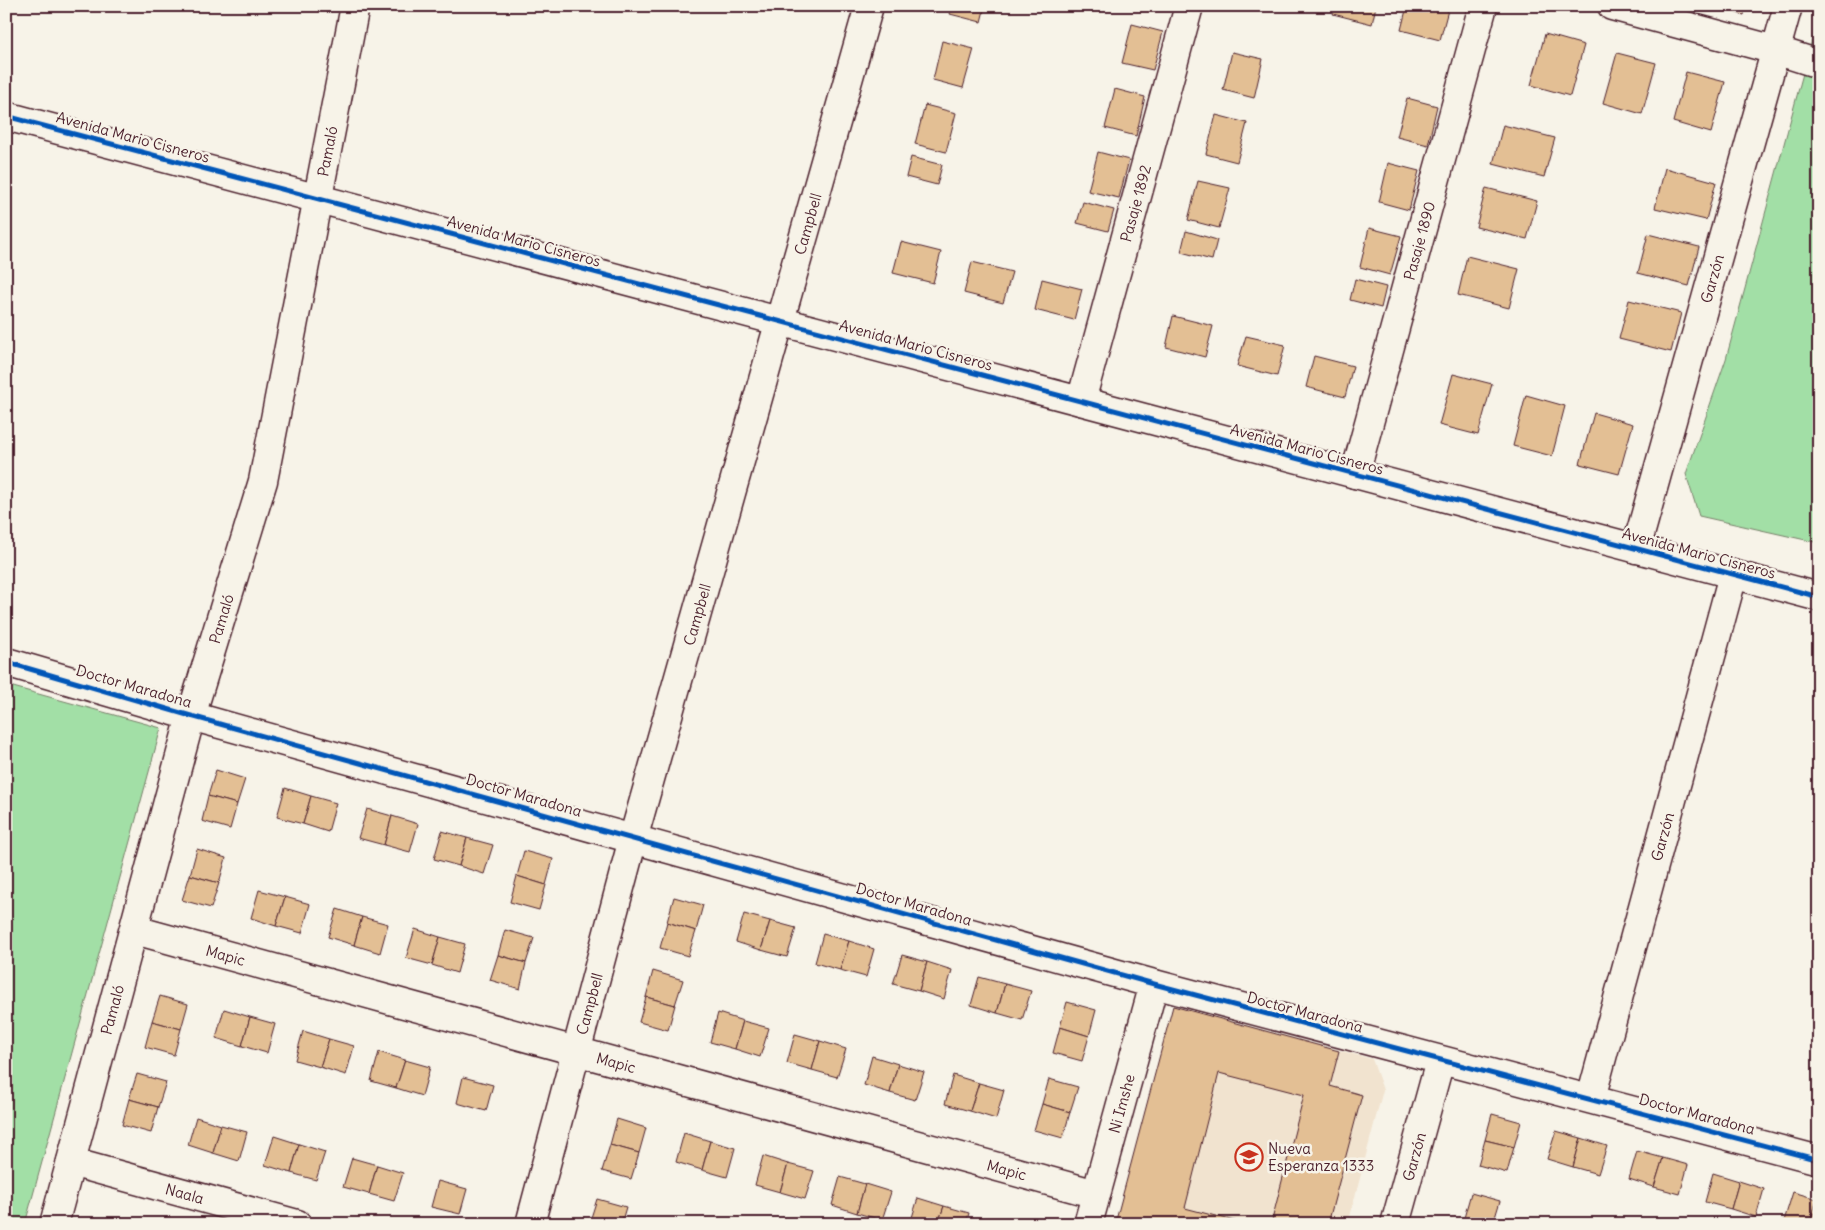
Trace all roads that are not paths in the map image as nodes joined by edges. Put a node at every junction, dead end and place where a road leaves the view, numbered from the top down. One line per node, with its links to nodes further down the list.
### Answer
1 (355, 6): 10 (street, Pamaló)
2 (869, 6): 11 (street, Campbell)
3 (1189, 6): 12 (street, Pasaje 1892)
4 (1483, 6): 13 (street, Pasaje 1890)
5 (1612, 6): 7 (street)
6 (1788, 6): 7 (street, Garzón)
7 (1775, 50): 8 (street); 14 (street, Garzón)
8 (1819, 64)
9 (6, 116): 10 (street, Avenida Mario Cisneros)
10 (318, 199): 11 (street, Avenida Mario Cisneros); 18 (street, Pamaló)
11 (781, 322): 12 (street, Avenida Mario Cisneros); 19 (street, Campbell)
12 (1081, 401): 13 (street, Avenida Mario Cisneros)
13 (1356, 474): 14 (street, Avenida Mario Cisneros)
14 (1636, 549): 15 (street, Avenida Mario Cisneros)
15 (1733, 575): 16 (street, Avenida Mario Cisneros); 24 (street, Garzón)
16 (1819, 597)
17 (6, 662): 18 (street, Doctor Maradona)
18 (191, 716): 19 (street, Doctor Maradona); 20 (street, Pamaló)
19 (634, 838): 21 (street, Doctor Maradona); 22 (street, Campbell)
20 (135, 930): 22 (street, Mapic); 26 (street, Pamaló)
21 (1154, 984): 23 (street, Doctor Maradona); 27 (street, Ni Imshe)
22 (578, 1052): 27 (street, Mapic); 30 (street, Campbell)
23 (1440, 1061): 24 (street, Doctor Maradona); 32 (street, Garzón)
24 (1591, 1098): 25 (street, Doctor Maradona)
25 (1819, 1160)
26 (71, 1162): 28 (street, Pamaló); 29 (street, Naala)
27 (1096, 1194): 31 (street, Ni Imshe)
28 (54, 1224)
29 (296, 1224)
30 (530, 1224)
31 (1088, 1224)
32 (1395, 1224)

